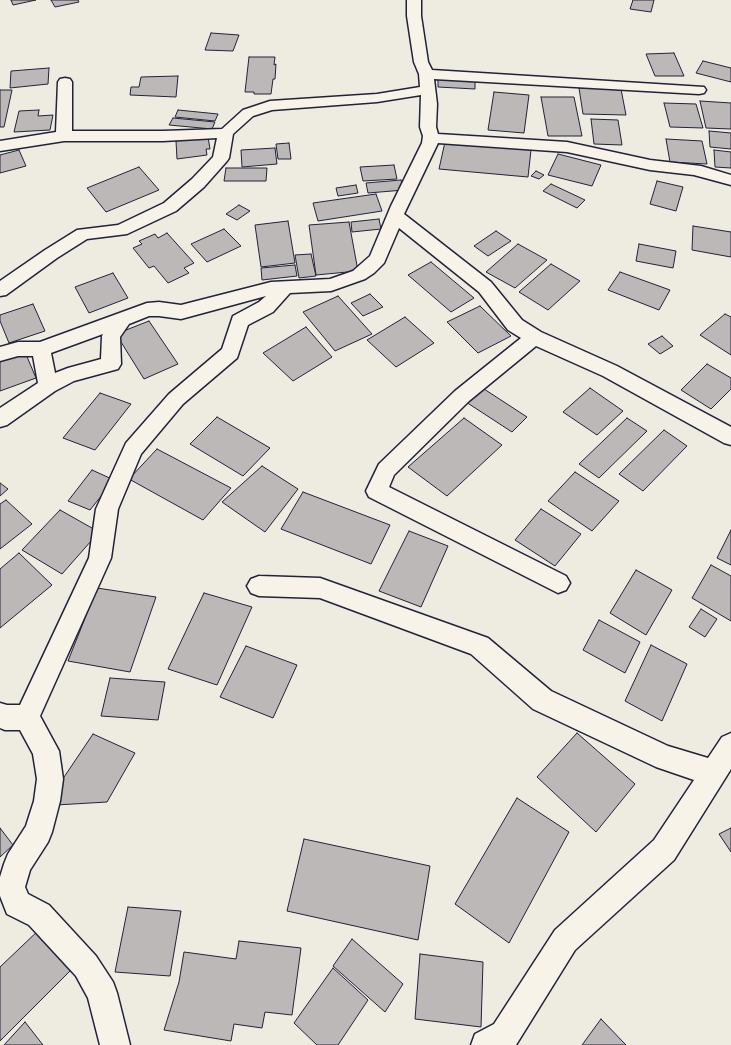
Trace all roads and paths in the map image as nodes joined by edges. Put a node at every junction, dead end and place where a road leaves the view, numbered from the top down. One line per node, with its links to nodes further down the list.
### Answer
1 (414, 0): 3 (street)
2 (65, 82): 6 (street)
3 (426, 82): 4 (street); 5 (street); 7 (street)
4 (699, 90)
5 (226, 133): 6 (street); 12 (street)
6 (64, 136): 8 (street)
7 (430, 138): 9 (street); 10 (street)
8 (0, 146)
9 (731, 180)
10 (395, 216): 11 (street); 14 (street)
11 (285, 287): 13 (street); 23 (street)
12 (0, 290)
13 (122, 320): 15 (street); 17 (street)
14 (534, 337): 19 (street); 20 (street)
15 (41, 349): 16 (street); 17 (street)
16 (0, 354)
17 (48, 386): 18 (street)
18 (0, 419)
19 (731, 437)
20 (558, 583)
21 (259, 586): 25 (street)
22 (0, 715): 23 (street)
23 (27, 717): 26 (street)
24 (731, 746): 25 (street)
25 (714, 773): 27 (street)
26 (115, 1045)
27 (486, 1045)

